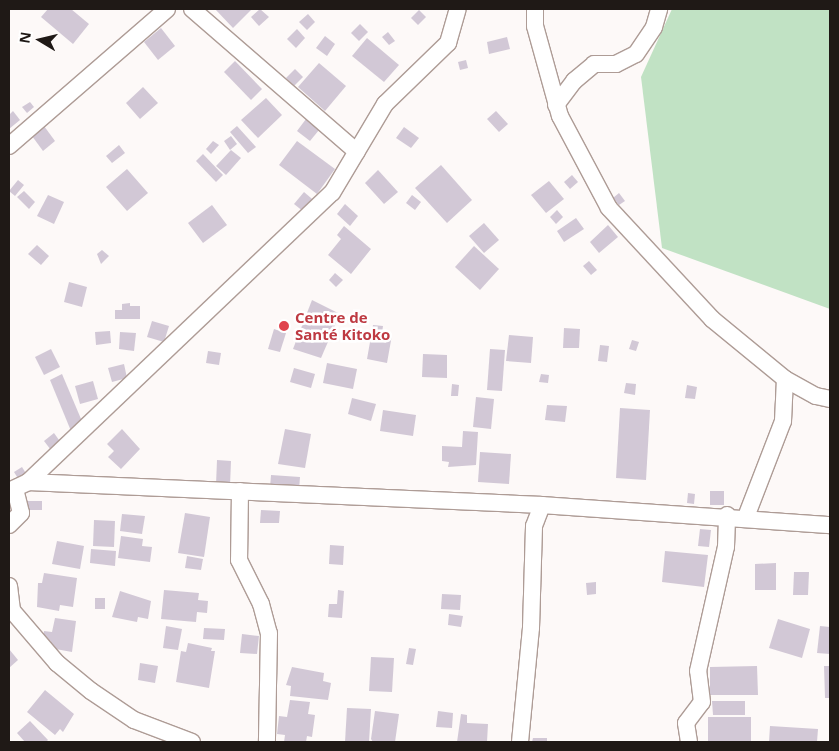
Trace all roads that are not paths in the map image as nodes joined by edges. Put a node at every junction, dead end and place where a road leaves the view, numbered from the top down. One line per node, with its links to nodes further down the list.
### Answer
1 (167, 9): 7 (street)
2 (192, 9): 8 (street)
3 (458, 9): 8 (street)
4 (535, 9): 6 (street)
5 (659, 9): 6 (street)
6 (556, 105): 9 (street)
7 (9, 146)
8 (357, 152): 11 (street)
9 (785, 379): 10 (street); 15 (street)
10 (830, 399)
11 (17, 487): 12 (street); 17 (street)
12 (240, 491): 13 (street); 21 (street)
13 (542, 504): 14 (street); 22 (street)
14 (728, 515): 15 (street); 23 (street)
15 (746, 516): 16 (street)
16 (830, 525)
17 (9, 526)
18 (9, 586): 19 (street)
19 (10, 609): 20 (street)
20 (192, 742)
21 (267, 742)
22 (520, 742)
23 (689, 742)

